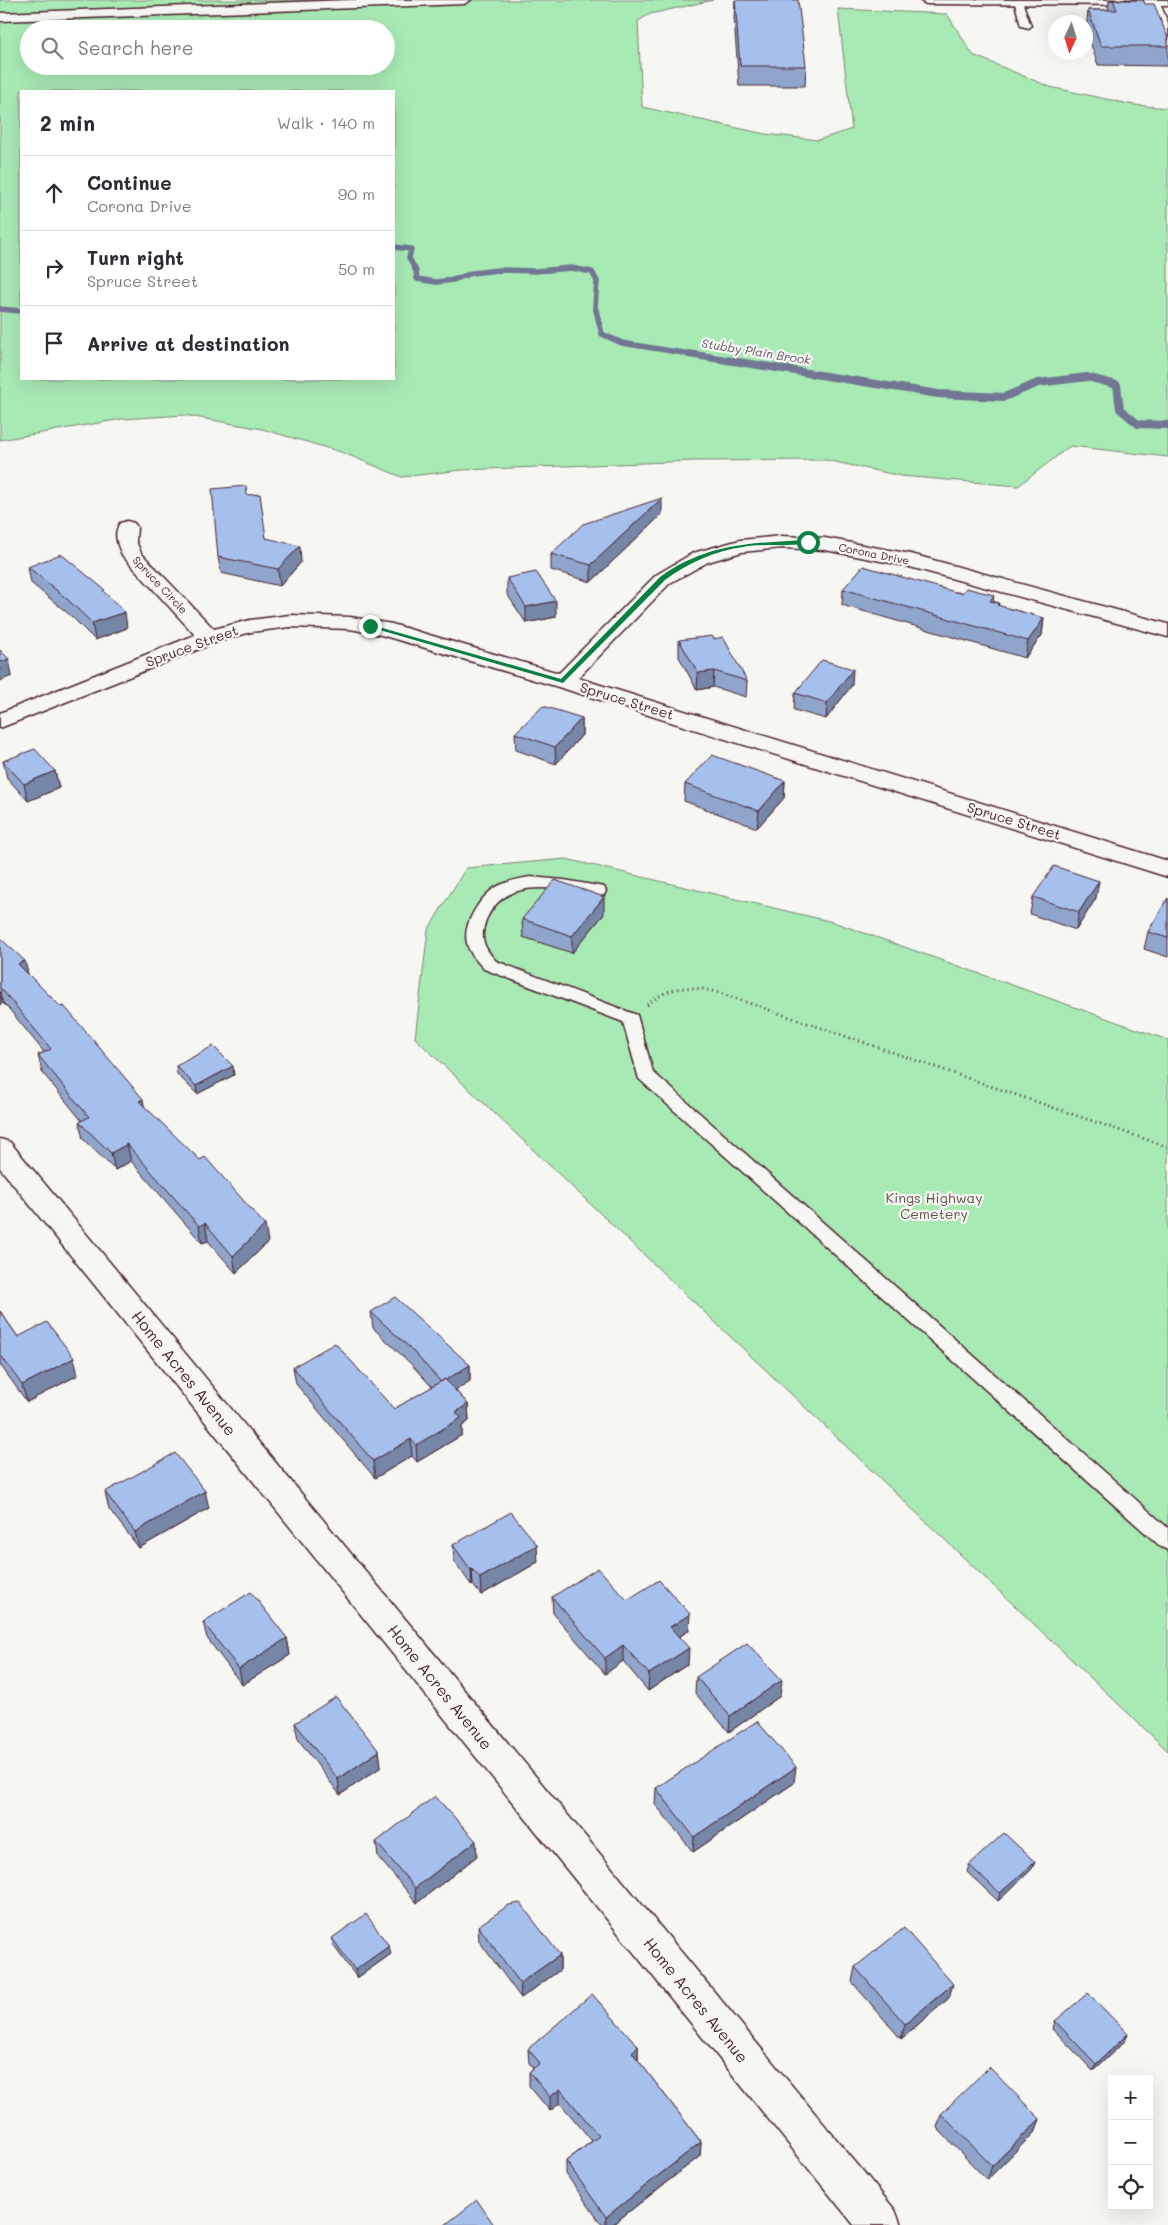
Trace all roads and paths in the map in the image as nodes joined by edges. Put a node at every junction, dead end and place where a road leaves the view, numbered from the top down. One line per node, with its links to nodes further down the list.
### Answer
1 (464, 0): 5 (street)
2 (926, 0): 3 (street)
3 (1018, 1): 4 (street); 6 (lane)
4 (1162, 1): 7 (lane)
5 (0, 17)
6 (1026, 26)
7 (1168, 35)
8 (127, 526): 10 (street, Spruce Circle)
9 (1168, 631): 11 (street, Corona Drive)
10 (209, 637): 11 (street, Spruce Street); 12 (street, Spruce Street)
11 (563, 681): 13 (street, Spruce Street)
12 (0, 721)
13 (1168, 869)
14 (598, 891): 15 (lane)
15 (631, 1019): 16 (path); 18 (lane)
16 (1168, 1147)
17 (0, 1149): 19 (street, Home Acres Avenue)
18 (1168, 1542)
19 (880, 2225)

